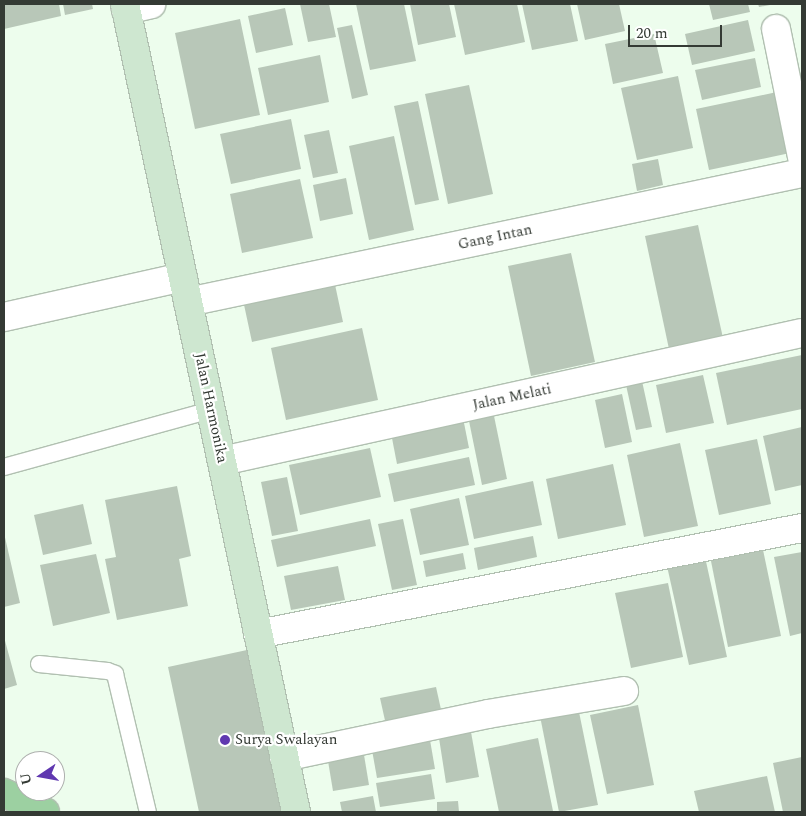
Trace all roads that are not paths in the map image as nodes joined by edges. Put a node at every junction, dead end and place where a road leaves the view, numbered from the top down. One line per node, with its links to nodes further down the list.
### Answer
1 (134, 6): 5 (street, Jalan Harmonika)
2 (776, 29): 3 (street)
3 (802, 157)
4 (802, 173): 5 (street, Gang Intan)
5 (186, 290): 6 (street, Gang Intan); 8 (street, Jalan Harmonika)
6 (4, 317)
7 (802, 333): 9 (street, Jalan Melati)
8 (211, 410): 9 (street, Jalan Harmonika); 10 (lane)
9 (222, 461): 12 (street, Jalan Harmonika)
10 (4, 467)
11 (802, 528): 12 (street)
12 (258, 634): 15 (street, Jalan Harmonika)
13 (39, 664): 18 (lane)
14 (624, 691): 15 (street)
15 (284, 756): 19 (street, Jalan Harmonika)
16 (4, 793): 17 (main road)
17 (45, 812)
18 (148, 812)
19 (296, 812)

